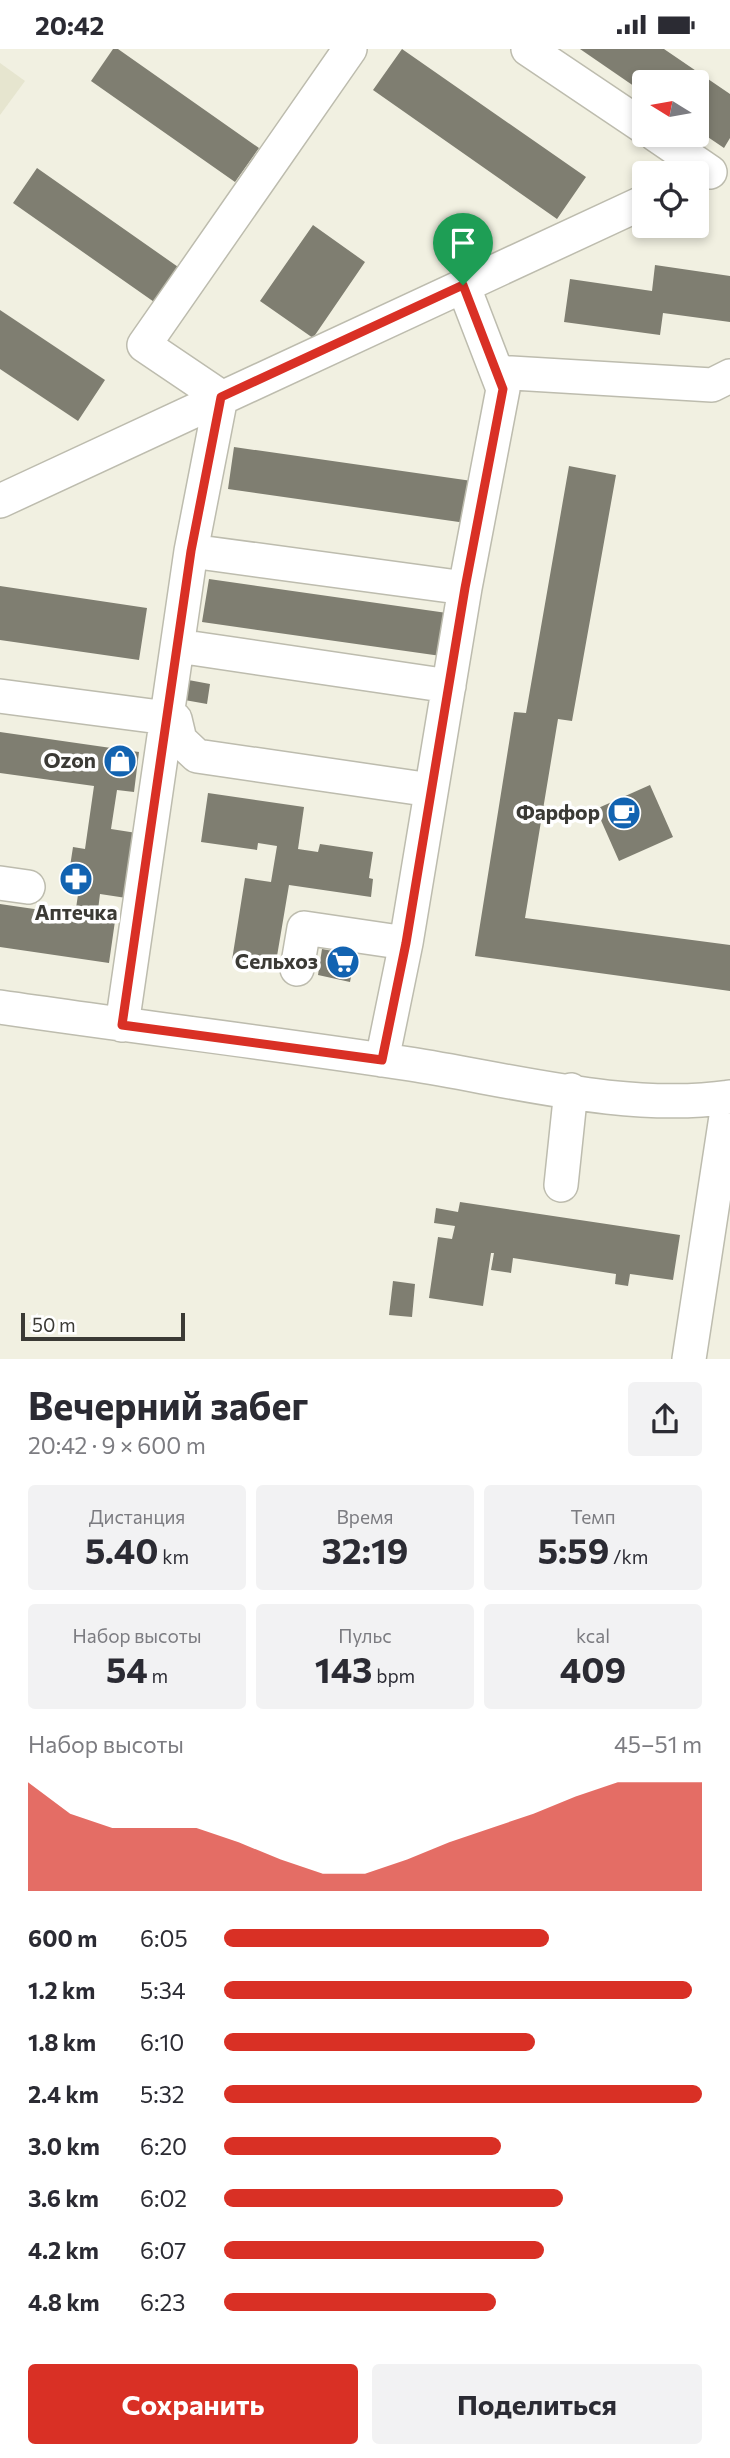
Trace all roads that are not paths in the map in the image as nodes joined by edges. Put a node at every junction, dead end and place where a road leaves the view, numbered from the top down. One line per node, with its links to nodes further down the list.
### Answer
1 (349, 49): 10 (street)
2 (528, 49): 3 (street)
3 (632, 119)
4 (675, 147): 5 (street)
5 (712, 171)
6 (632, 208): 7 (street)
7 (463, 285): 8 (street); 10 (street)
8 (497, 372): 9 (street); 13 (street)
9 (730, 376)
10 (221, 397): 11 (street); 12 (street)
11 (0, 501)
12 (191, 551): 13 (street); 14 (street)
13 (465, 588): 15 (street)
14 (178, 646): 15 (street); 17 (street)
15 (449, 686): 18 (street)
16 (0, 696): 17 (street)
17 (168, 719): 18 (street); 22 (street)
18 (431, 790): 19 (street)
19 (406, 943): 20 (street); 23 (street)
20 (297, 969)
21 (0, 1007): 22 (street)
22 (122, 1025): 23 (street)
23 (382, 1060): 24 (street)
24 (571, 1090): 25 (street); 26 (street)
25 (728, 1112): 27 (street)
26 (561, 1185)
27 (689, 1359)

